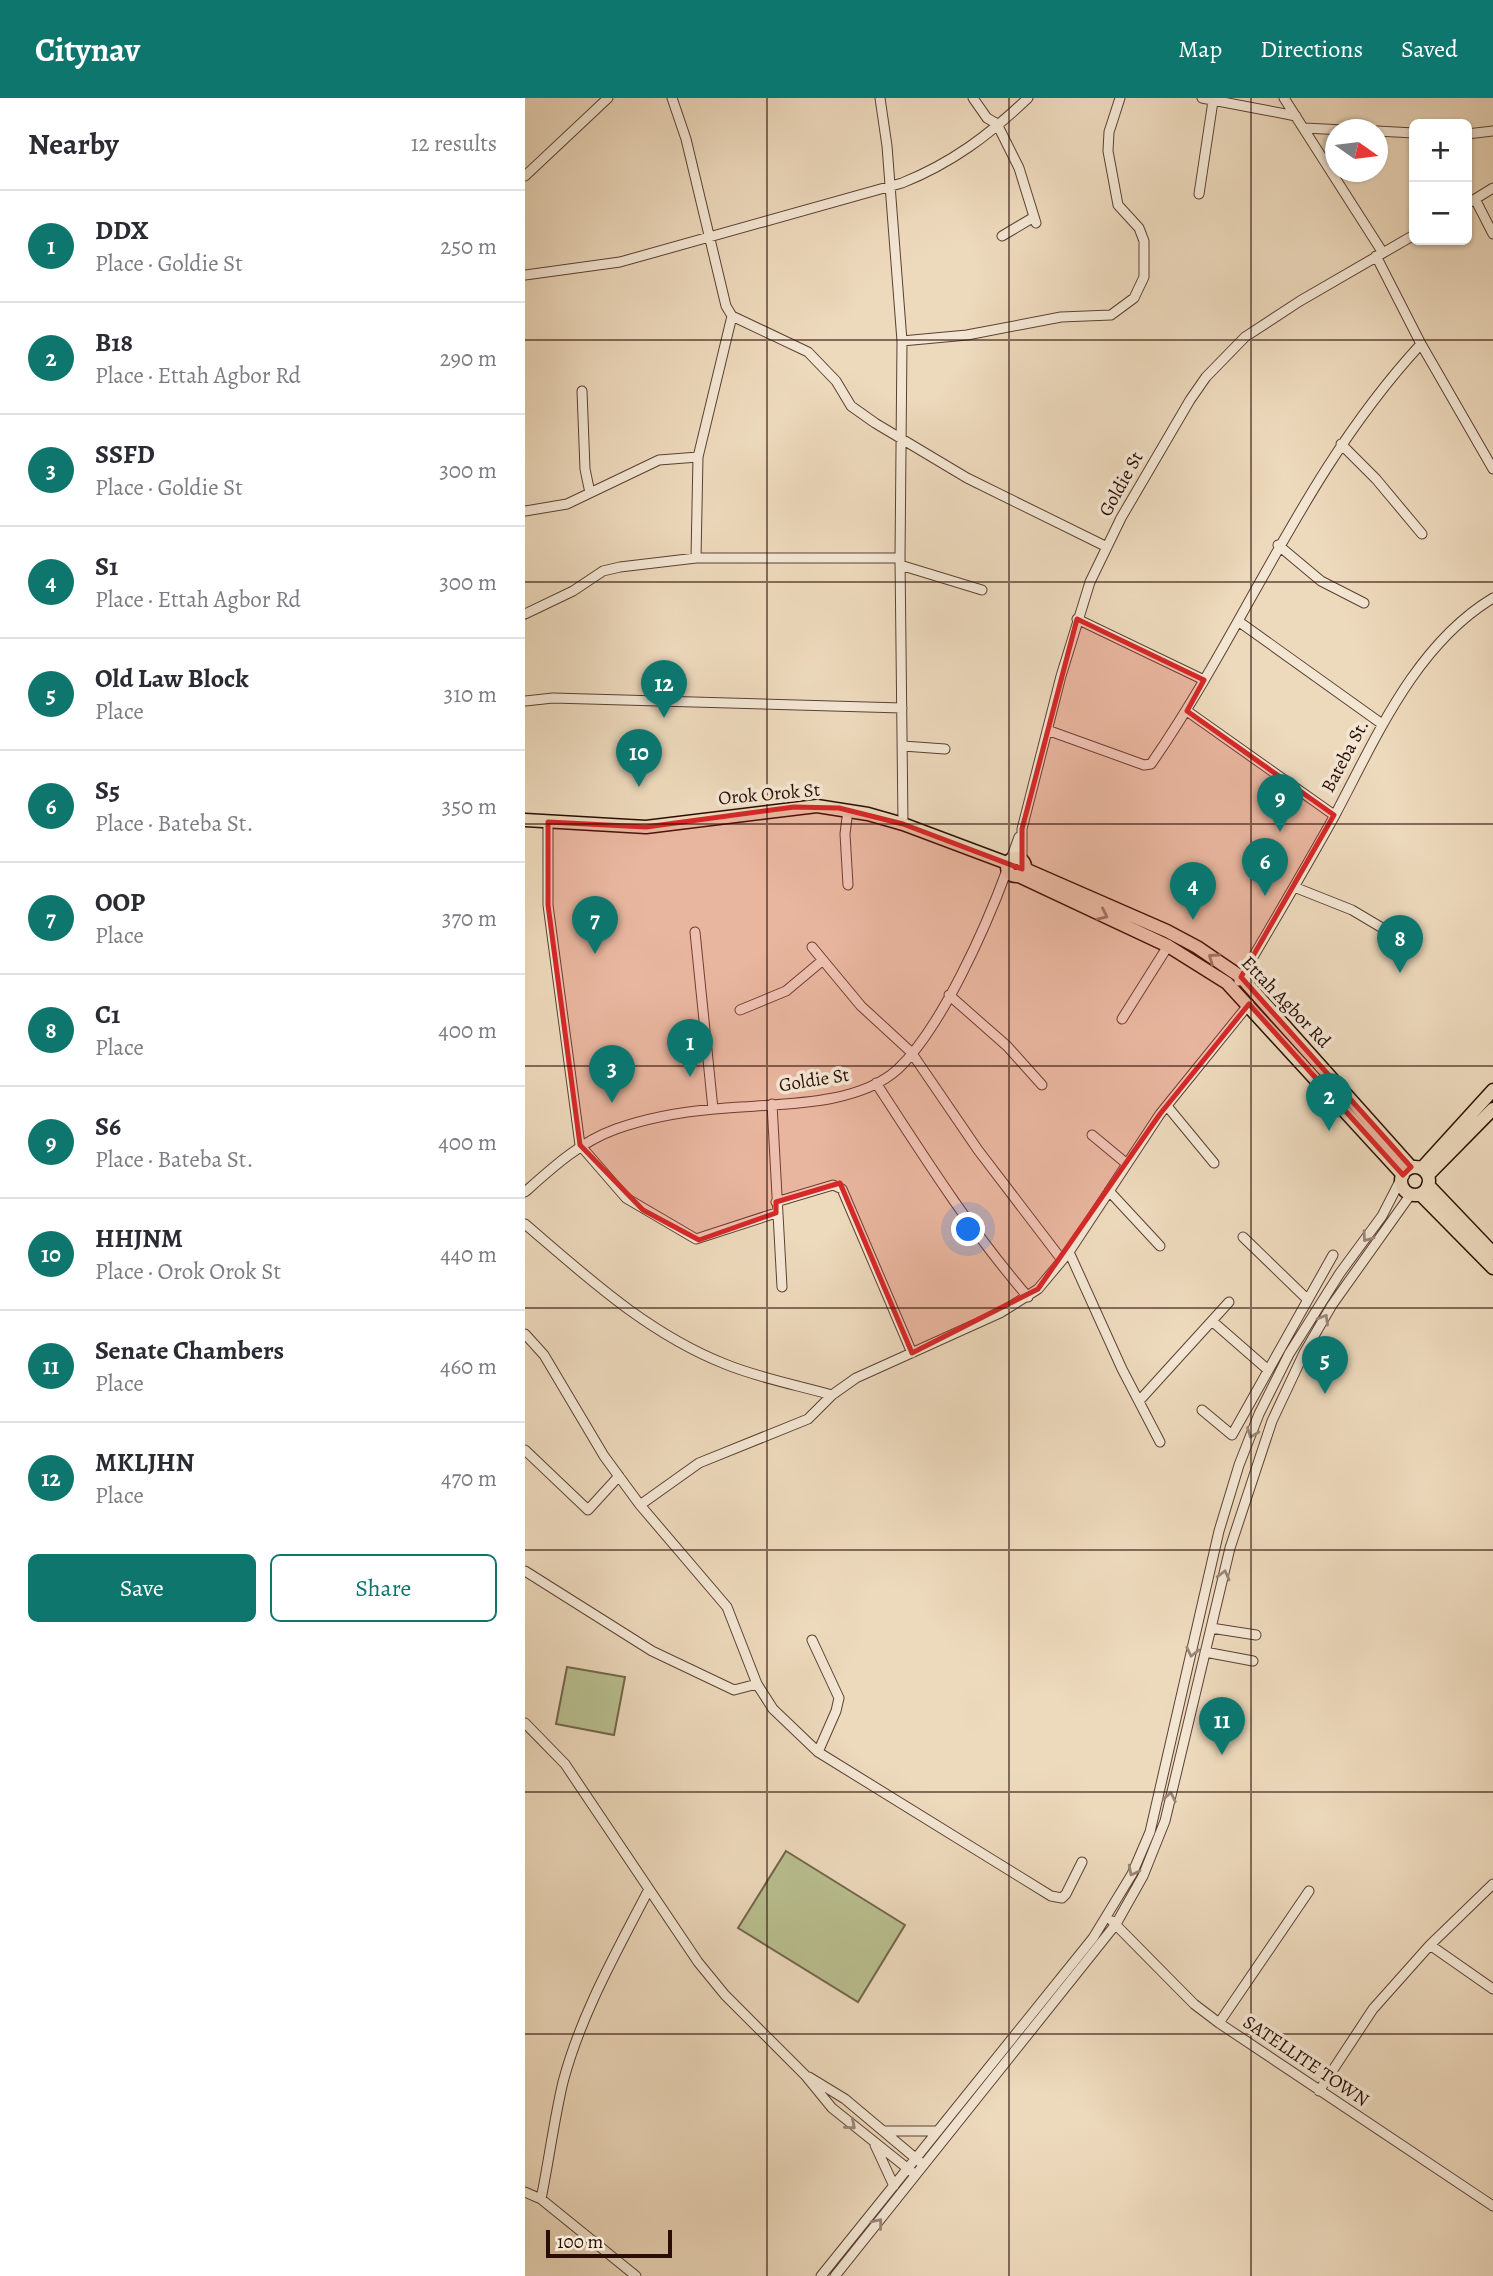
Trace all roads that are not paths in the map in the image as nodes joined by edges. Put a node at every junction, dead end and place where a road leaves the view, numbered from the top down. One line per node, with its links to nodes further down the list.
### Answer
1 (608, 98): 18 (street)
2 (672, 98): 25 (street)
3 (880, 98): 19 (street)
4 (973, 98): 11 (street)
5 (1028, 98): 11 (street)
6 (1120, 98): 31 (street)
7 (1202, 98): 9 (street)
8 (1284, 98): 10 (street)
9 (1213, 101): 10 (street); 21 (street)
10 (1296, 116): 12 (street)
11 (998, 126): 19 (street); 26 (street)
12 (1305, 128): 13 (street); 28 (street)
13 (1325, 129)
14 (1493, 131): 17 (street)
15 (1388, 132): 16 (street)
16 (1409, 133)
17 (1472, 133)
18 (525, 176)
19 (888, 187): 25 (street); 31 (street)
20 (1493, 188): 22 (street)
21 (1199, 194)
22 (1472, 200)
23 (1472, 202): 24 (street)
24 (1493, 234)
25 (707, 236): 29 (street); 30 (street)
26 (1002, 236)
27 (1409, 238): 28 (street, Goldie St)
28 (1380, 255): 32 (street); 42 (street, Goldie St)
29 (525, 275)
30 (732, 316): 34 (street); 36 (street)
31 (902, 341): 34 (street)
32 (1421, 344): 35 (street); 37 (street)
33 (582, 391): 38 (street)
34 (903, 437): 42 (street); 44 (street)
35 (1341, 444): 40 (street); 41 (street)
36 (698, 457): 38 (street); 43 (street)
37 (1493, 469)
38 (590, 493): 39 (street)
39 (525, 511)
40 (1422, 534)
41 (1278, 545): 47 (street); 50 (street)
42 (1107, 547): 49 (street, Goldie St)
43 (697, 558): 44 (street); 48 (street)
44 (900, 561): 45 (street); 53 (street)
45 (982, 590)
46 (1493, 598): 55 (street, Bateba St.)
47 (1364, 603)
48 (525, 614)
49 (1077, 619): 51 (street); 56 (street, Goldie St)
50 (1238, 621): 51 (street); 55 (street)
51 (1204, 680): 54 (street)
52 (525, 701): 53 (street)
53 (902, 708): 57 (street)
54 (1187, 712): 56 (street); 60 (street)
55 (1382, 724): 60 (street, Bateba St.)
56 (1047, 730): 64 (street, Goldie St)
57 (903, 746): 58 (street); 63 (street)
58 (945, 749)
59 (848, 810): 62 (main road, Orok Orok St); 63 (main road, Orok Orok St); 65 (street)
60 (1334, 816): 66 (street, Bateba St.)
61 (525, 820): 62 (main road, Orok Orok St)
62 (548, 822): 86 (street)
63 (904, 824): 64 (main road, Orok Orok St)
64 (1015, 868): 69 (main road, Ettah Agbor Rd, one-way to 69); 72 (main road, Ettah Agbor Rd, one-way to 64); 73 (street, Goldie St)
65 (848, 885)
66 (1294, 887): 67 (street); 72 (street, Bateba St.)
67 (1384, 929)
68 (695, 932): 83 (street)
69 (1168, 946): 72 (main road, Ettah Agbor Rd); 76 (street)
70 (812, 947): 71 (street)
71 (823, 960): 75 (street); 77 (street)
72 (1237, 983): 74 (main road, Ettah Agbor Rd); 89 (main road, Ettah Agbor Rd)
73 (949, 995): 77 (street, Goldie St); 79 (street)
74 (1249, 1004): 82 (street); 89 (main road, Ettah Agbor Rd)
75 (740, 1010)
76 (1122, 1019)
77 (911, 1052): 78 (street, Goldie St); 99 (street)
78 (876, 1083): 81 (street, Goldie St); 102 (street)
79 (1042, 1085)
80 (1493, 1090): 89 (main road)
81 (772, 1104): 83 (street, Goldie St); 92 (street)
82 (1167, 1106): 87 (street); 88 (street)
83 (713, 1109): 86 (street, Goldie St)
84 (1491, 1114): 89 (main road)
85 (1092, 1135): 88 (street)
86 (580, 1145): 91 (street, Goldie St); 93 (street)
87 (1214, 1163)
88 (1127, 1164): 90 (street)
89 (1416, 1180): 97 (main road); 100 (main road); 117 (street, one-way to 89); 129 (street, one-way to 129)
90 (1109, 1191): 96 (street); 99 (street)
91 (525, 1192)
92 (776, 1202): 93 (street); 107 (street)
93 (776, 1213): 101 (street)
94 (525, 1224): 109 (street)
95 (1243, 1237): 103 (street)
96 (1160, 1246)
97 (1493, 1253)
98 (1333, 1255): 103 (street)
99 (1065, 1256): 102 (street); 110 (street)
100 (1493, 1268)
101 (782, 1287)
102 (1028, 1297): 107 (street)
103 (1307, 1299): 108 (street)
104 (1229, 1302): 105 (street)
105 (1212, 1321): 108 (street); 110 (street)
106 (525, 1334): 114 (street)
107 (912, 1353): 109 (street)
108 (1267, 1369): 111 (street)
109 (832, 1395): 115 (street)
110 (1139, 1401): 112 (street)
111 (1202, 1410)
112 (1160, 1442)
113 (525, 1450): 114 (street)
114 (619, 1476): 115 (street)
115 (640, 1505): 122 (street)
116 (525, 1571): 122 (street)
117 (1211, 1628): 118 (street); 120 (street)
118 (1256, 1635)
119 (812, 1640): 124 (street)
120 (1205, 1652): 121 (street); 129 (street, one-way to 120)
121 (1253, 1661)
122 (757, 1684): 124 (street)
123 (525, 1723): 127 (street)
124 (818, 1752): 125 (street)
125 (1082, 1862)
126 (1493, 1884): 130 (street)
127 (649, 1889): 133 (street); 142 (street)
128 (1309, 1891): 132 (street)
129 (1112, 1921): 132 (street, SATELLITE TOWN); 136 (street); 138 (street)
130 (1430, 1945): 131 (street); 134 (street)
131 (1493, 1989)
132 (1219, 2024): 134 (street, SATELLITE TOWN)
133 (804, 2075): 135 (street); 137 (street, one-way to 137)
134 (1319, 2091): 143 (street, SATELLITE TOWN)
135 (885, 2131): 136 (street); 138 (street)
136 (938, 2131): 138 (street)
137 (874, 2144): 139 (street); 140 (street)
138 (920, 2162): 139 (street)
139 (912, 2172): 140 (street); 146 (street, one-way to 139)
140 (894, 2186): 145 (street)
141 (525, 2192): 142 (street)
142 (541, 2199): 144 (street)
143 (1493, 2206)
144 (636, 2276)
145 (821, 2276)
146 (835, 2276)

